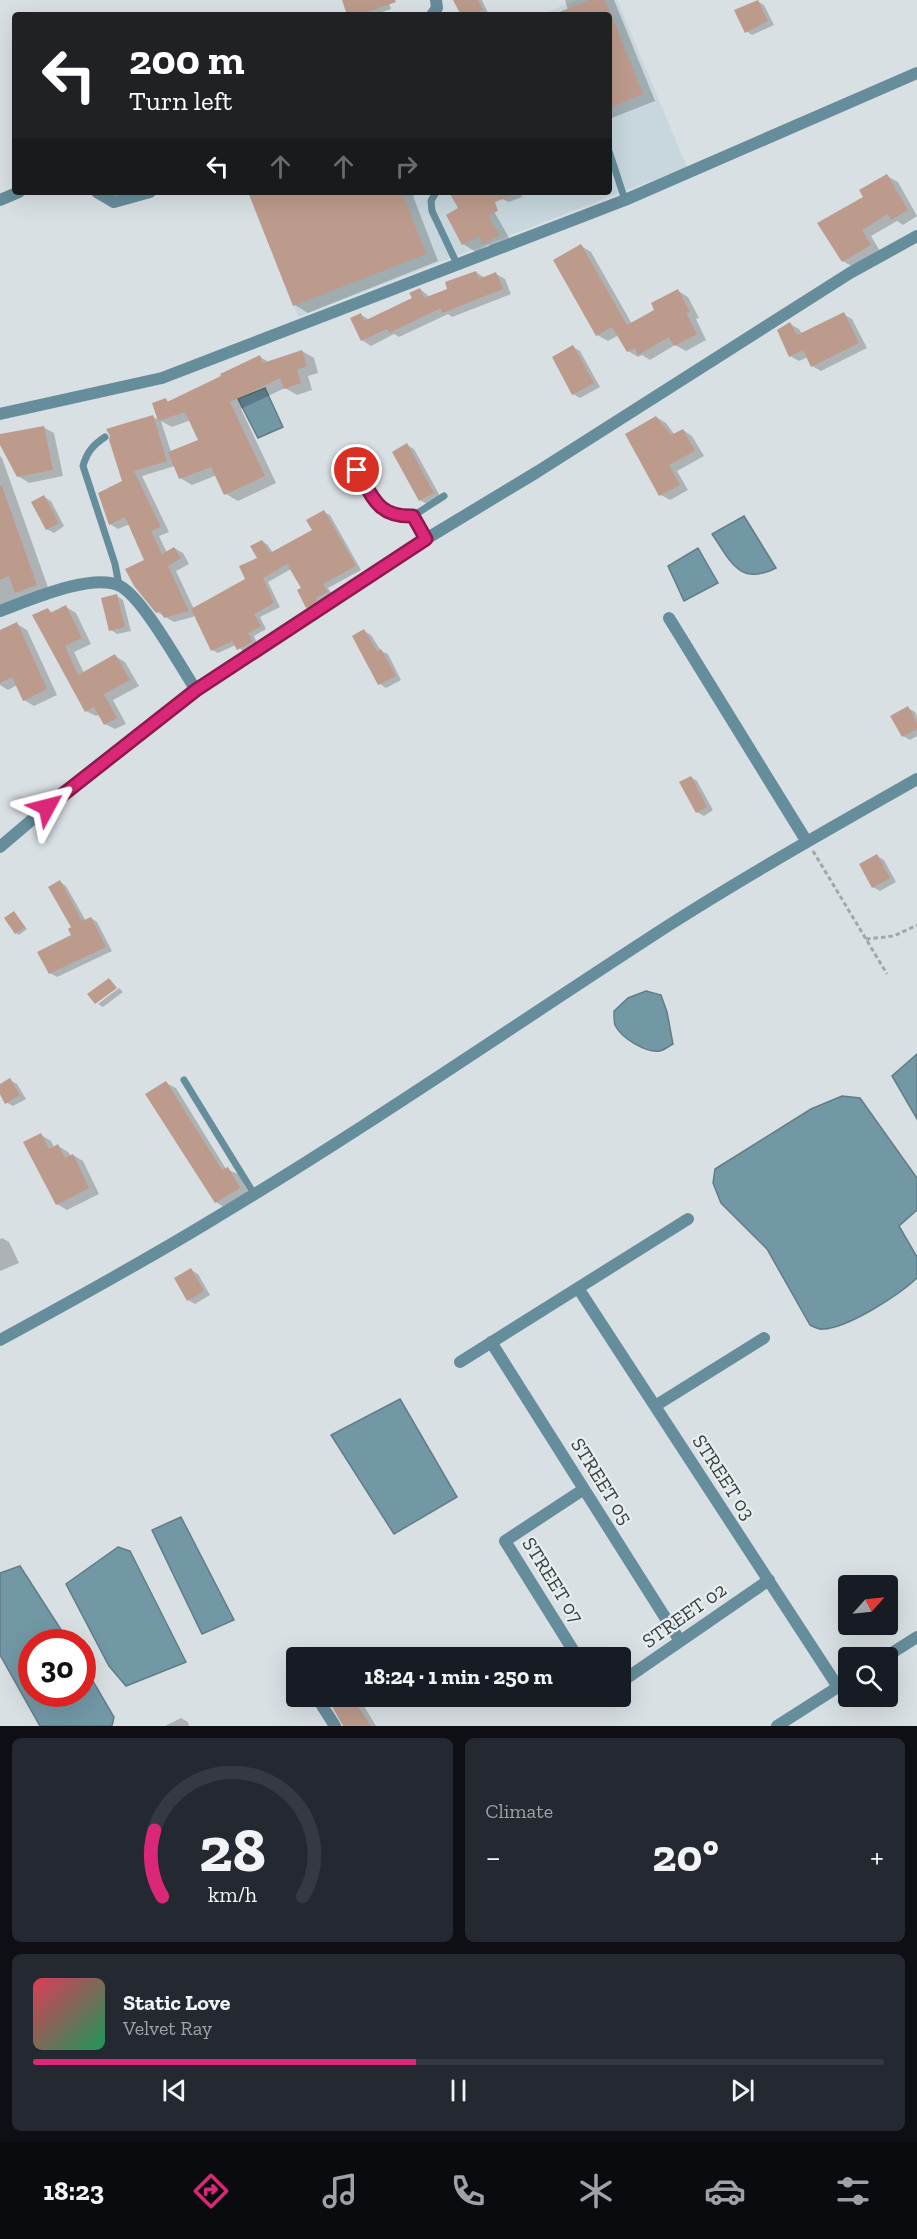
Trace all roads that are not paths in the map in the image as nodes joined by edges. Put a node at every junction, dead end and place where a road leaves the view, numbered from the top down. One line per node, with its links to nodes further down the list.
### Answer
1 (917, 73): 6 (street)
2 (612, 160): 6 (lane)
3 (102, 195): 4 (street)
4 (139, 195)
5 (434, 195): 8 (lane)
6 (625, 200): 8 (street)
7 (917, 236): 14 (street)
8 (457, 264): 9 (street)
9 (0, 414)
10 (105, 437): 15 (lane)
11 (357, 470): 13 (lane)
12 (444, 496): 13 (lane)
13 (413, 516): 14 (lane)
14 (426, 539): 18 (street)
15 (119, 585): 16 (street); 18 (street)
16 (0, 611)
17 (669, 618): 20 (street)
18 (196, 690): 21 (street)
19 (917, 779): 20 (street)
20 (807, 842): 23 (street)
21 (0, 847)
22 (184, 1080): 23 (lane)
23 (254, 1194): 27 (street)
24 (688, 1219): 25 (street)
25 (578, 1288): 28 (street); 30 (street, STREET 03)
26 (764, 1338): 30 (street)
27 (0, 1340)
28 (491, 1342): 29 (street); 31 (street, STREET 05)
29 (460, 1362)
30 (655, 1406): 32 (street, STREET 03)
31 (584, 1489): 34 (street, STREET 05); 35 (street, STREET 07)
32 (769, 1580): 34 (street, STREET 02); 38 (street, STREET 03)
33 (917, 1637): 36 (street)
34 (680, 1641): 37 (street, STREET 02)
35 (571, 1647)
36 (898, 1649)
37 (631, 1675)
38 (838, 1675)
39 (838, 1687): 42 (street)
40 (323, 1707): 41 (street)
41 (335, 1726)
42 (777, 1726)

